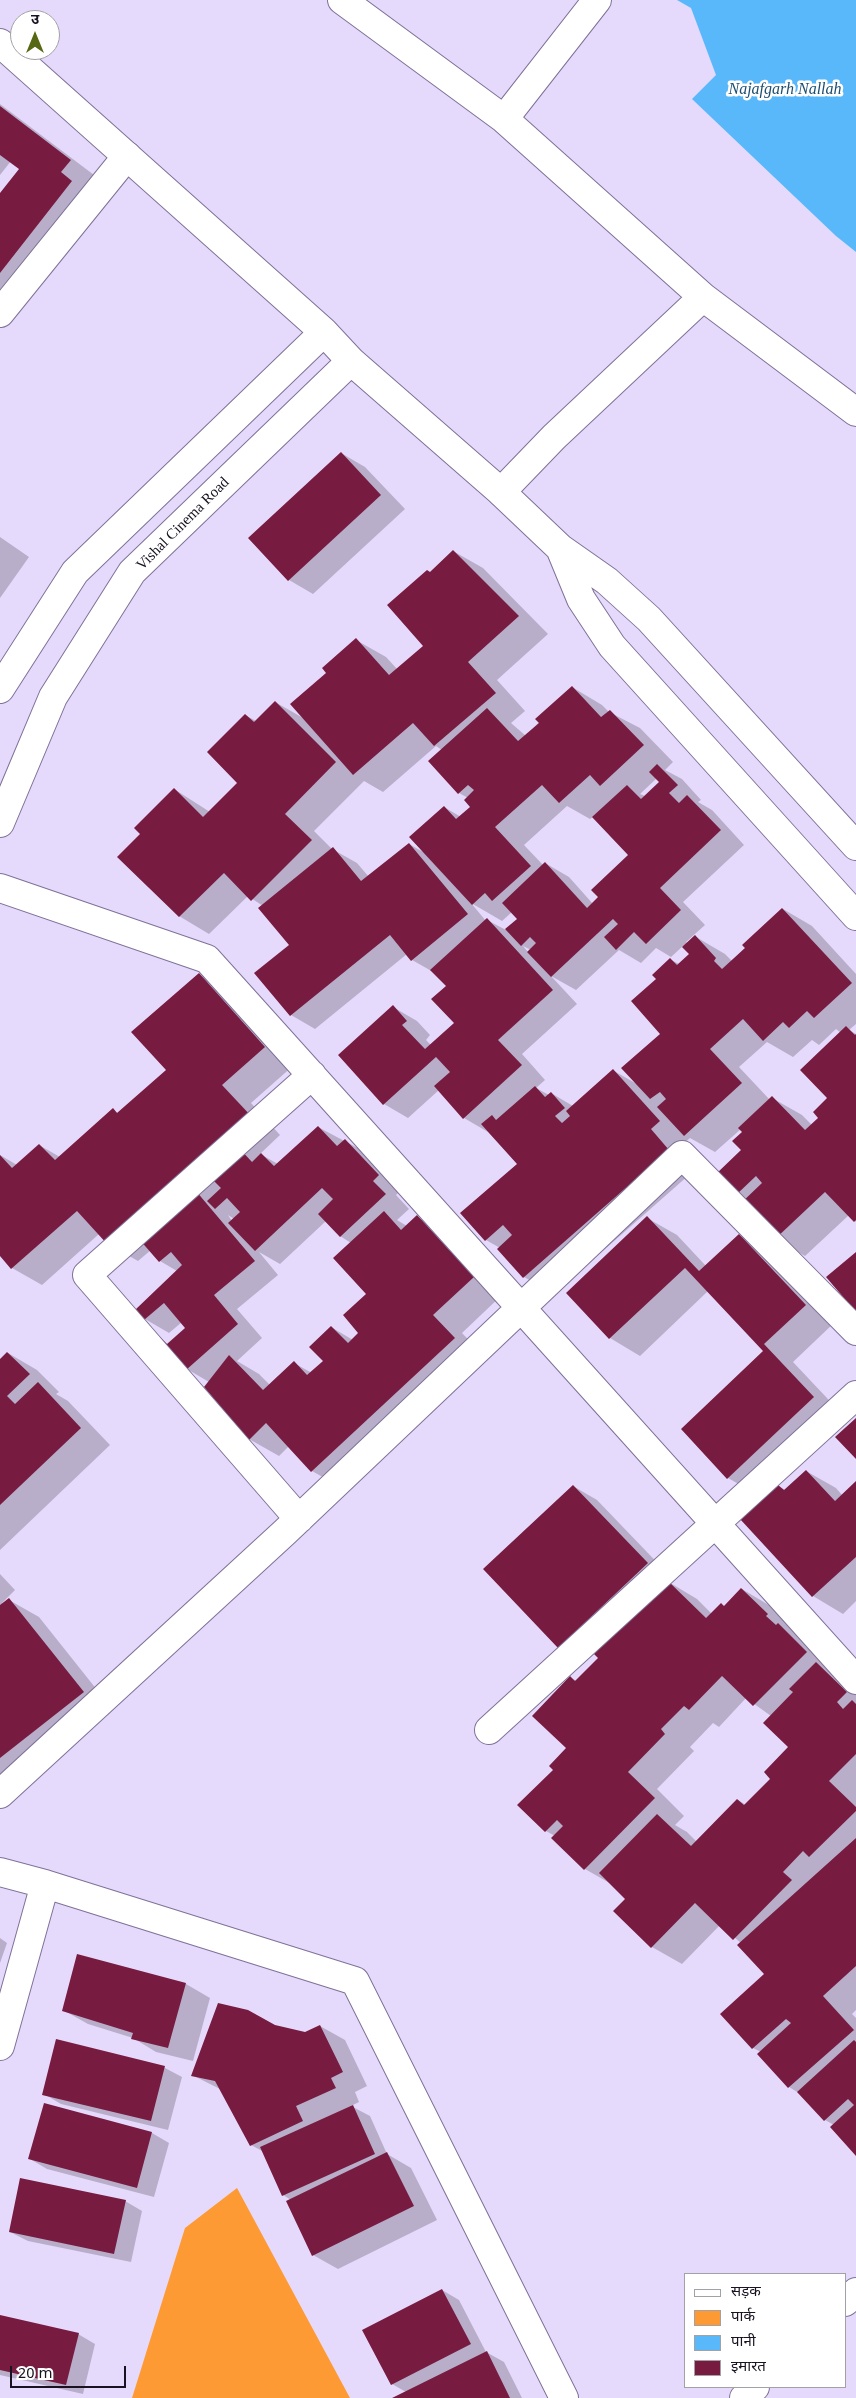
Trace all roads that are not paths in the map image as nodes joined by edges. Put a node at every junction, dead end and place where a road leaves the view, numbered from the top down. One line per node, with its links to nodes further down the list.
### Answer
1 (342, 0): 4 (street)
2 (596, 0): 4 (street)
3 (0, 43): 5 (street)
4 (504, 119): 6 (street)
5 (128, 156): 7 (street); 8 (street)
6 (703, 297): 10 (street); 11 (street)
7 (0, 313)
8 (324, 332): 9 (street); 13 (street)
9 (351, 361): 11 (street); 14 (street, Vishal Cinema Road)
10 (856, 412)
11 (501, 492): 12 (street)
12 (560, 548): 15 (street); 17 (street)
13 (0, 689)
14 (0, 823)
15 (856, 846)
16 (0, 888): 18 (street)
17 (856, 916)
18 (312, 1076): 19 (street); 22 (street)
19 (521, 1307): 20 (street); 22 (street); 23 (street)
20 (856, 1331)
21 (856, 1395): 23 (street)
22 (299, 1519): 26 (street)
23 (716, 1524): 24 (street); 25 (street)
24 (856, 1680)
25 (489, 1730)
26 (0, 1794)
27 (0, 1872): 28 (street)
28 (45, 1884): 29 (street); 33 (street)
29 (0, 2046)
30 (856, 2292): 31 (street)
31 (846, 2301)
32 (754, 2388): 34 (street)
33 (564, 2398)
34 (744, 2398)

